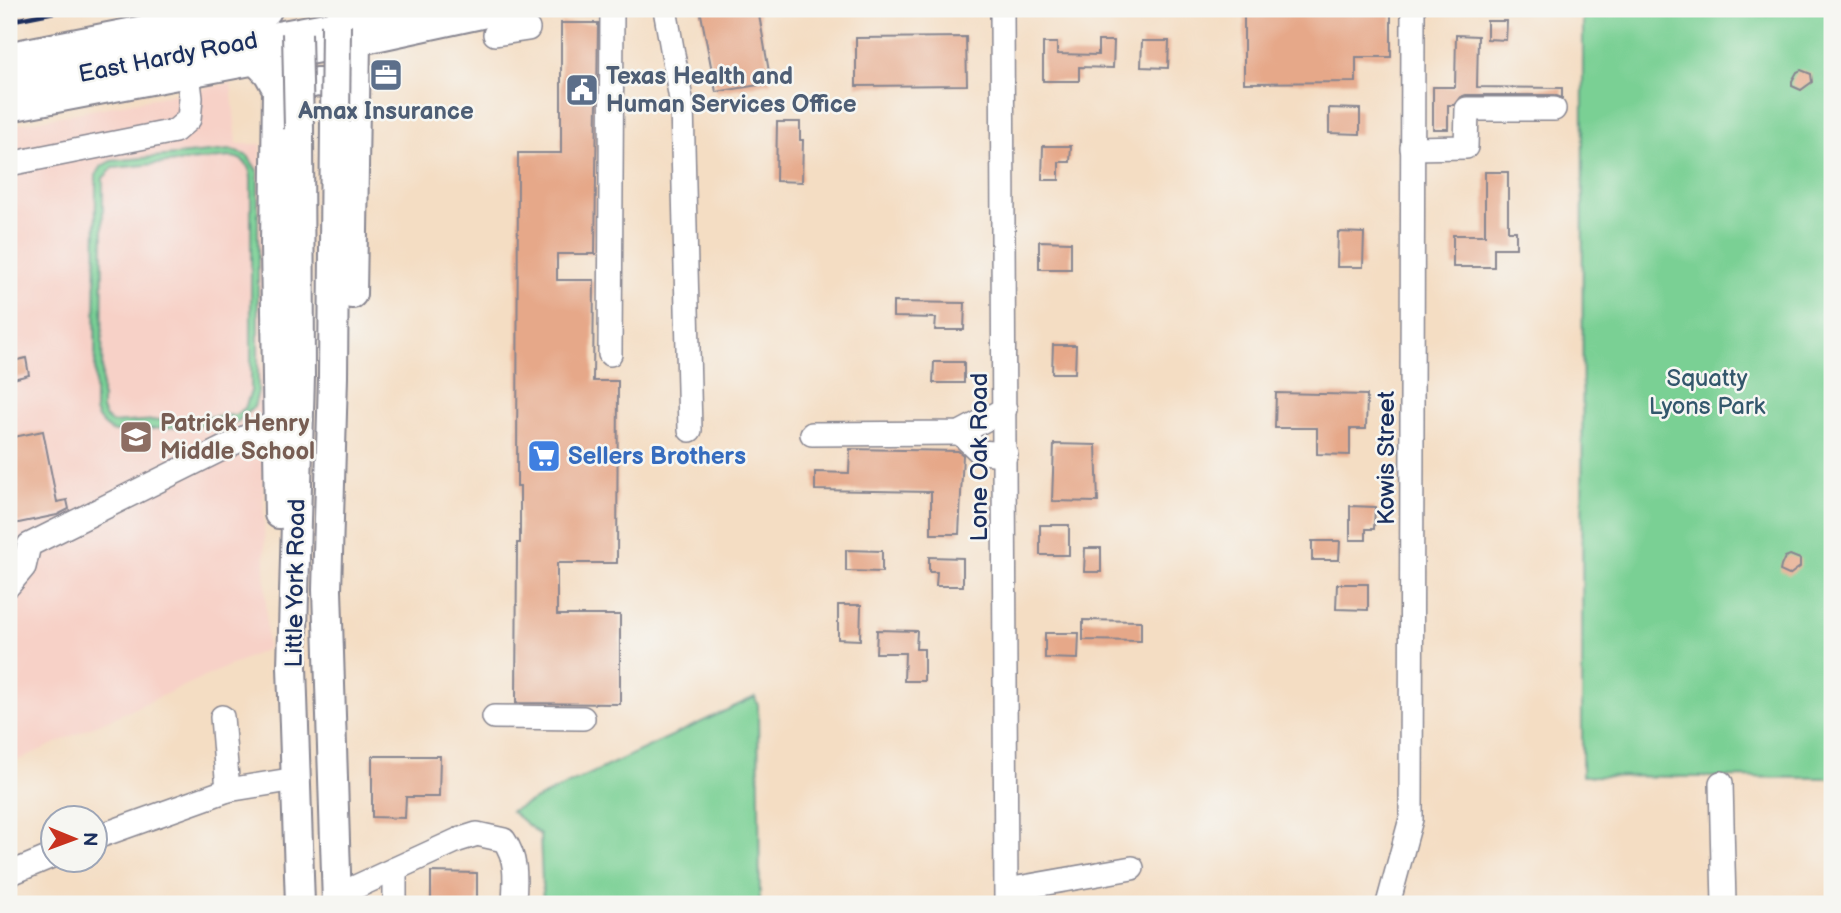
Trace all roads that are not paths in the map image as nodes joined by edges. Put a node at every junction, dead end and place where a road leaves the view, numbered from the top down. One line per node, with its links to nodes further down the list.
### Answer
1 (265, 9): 11 (highway)
2 (409, 9): 9 (main road, East Hardy Road)
3 (612, 9): 21 (street)
4 (664, 9): 24 (street)
5 (1002, 9): 22 (street, Lone Oak Road)
6 (1413, 9): 19 (street, Kowis Street)
7 (297, 21): 9 (main road, East Hardy Road); 14 (main road, East Hardy Road); 30 (main road, Little York Road, bridge)
8 (499, 21): 9 (main road); 10 (street)
9 (343, 25): 12 (main road); 15 (main road); 29 (main road, Little York Road, bridge)
10 (528, 29)
11 (9, 59)
12 (256, 61): 13 (main road); 18 (main road)
13 (188, 74): 16 (main road); 20 (street)
14 (9, 87)
15 (356, 100): 18 (main road); 29 (main road)
16 (9, 107)
17 (1554, 109): 19 (street)
18 (277, 111): 23 (main road)
19 (1412, 148): 49 (street, Kowis Street)
20 (9, 164)
21 (610, 354)
22 (1005, 409): 25 (street); 27 (street, Lone Oak Road)
23 (276, 422): 28 (street); 30 (main road)
24 (690, 430)
25 (960, 433): 26 (street); 27 (street)
26 (812, 434)
27 (1006, 454): 44 (street, Lone Oak Road)
28 (9, 585)
29 (327, 590): 32 (main road, Little York Road)
30 (294, 592): 31 (main road, Little York Road)
31 (293, 629): 32 (main road); 36 (main road, Little York Road)
32 (328, 630): 45 (main road, Little York Road)
33 (494, 717): 35 (street)
34 (222, 718): 38 (street)
35 (583, 718)
36 (296, 779): 38 (street); 46 (main road, Little York Road)
37 (1721, 783): 50 (street)
38 (228, 790): 39 (street)
39 (108, 833)
40 (38, 862): 43 (street)
41 (1132, 868): 44 (street)
42 (395, 869): 45 (street); 47 (street); 48 (street)
43 (9, 874)
44 (1007, 897)
45 (336, 900)
46 (297, 903)
47 (395, 904)
48 (514, 904)
49 (1388, 904)
50 (1724, 904)

